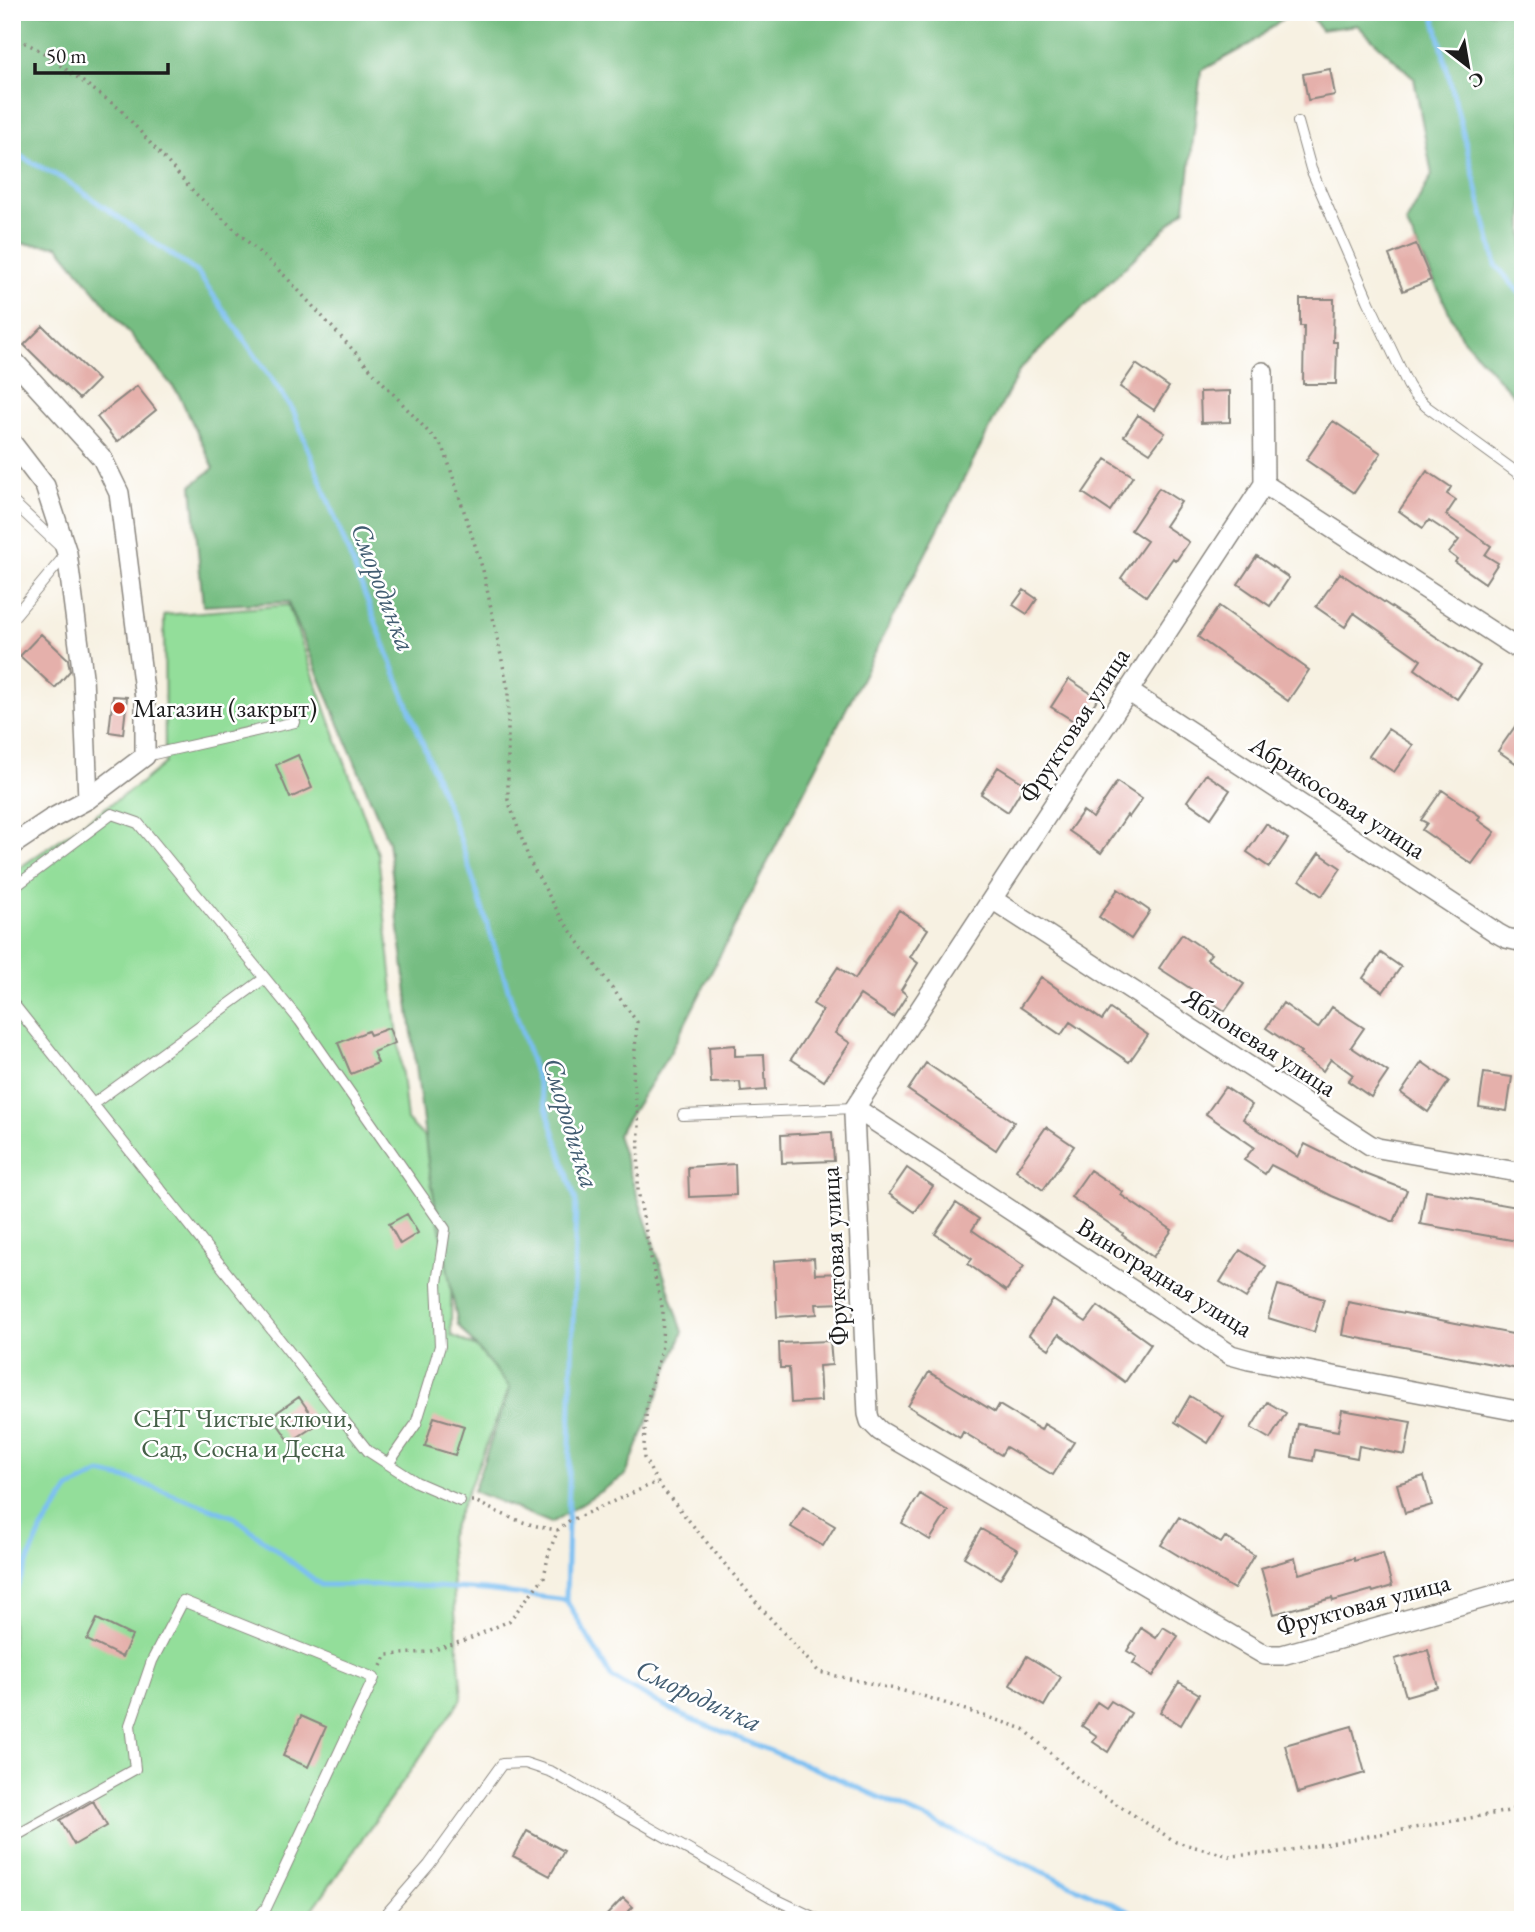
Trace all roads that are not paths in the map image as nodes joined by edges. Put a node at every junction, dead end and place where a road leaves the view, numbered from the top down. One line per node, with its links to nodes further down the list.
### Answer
1 (1297, 122): 5 (lane)
2 (12, 359): 13 (street)
3 (1263, 372): 6 (street)
4 (12, 443): 8 (street)
5 (1523, 477)
6 (1264, 484): 10 (street); 11 (street, Фруктовая улица)
7 (12, 501): 8 (lane)
8 (67, 552): 9 (lane); 14 (street)
9 (12, 619)
10 (1523, 652)
11 (1128, 691): 17 (street, Фруктовая улица); 18 (street, Абрикосовая улица)
12 (295, 722): 13 (lane)
13 (145, 756): 14 (street)
14 (88, 799): 15 (street)
15 (12, 845)
16 (12, 890): 19 (lane)
17 (992, 899): 22 (street, Фруктовая улица); 24 (street, Яблоневая улица)
18 (1523, 942)
19 (265, 978): 21 (lane); 26 (lane)
20 (12, 1002): 21 (lane)
21 (93, 1104): 26 (lane)
22 (855, 1108): 23 (lane); 25 (street, Виноградная улица); 28 (street, Фруктовая улица)
23 (683, 1115)
24 (1523, 1173)
25 (1523, 1412)
26 (388, 1464): 27 (lane)
27 (460, 1501)
28 (1523, 1587)
29 (12, 1838): 30 (lane)
30 (256, 1920)
31 (381, 1920): 32 (lane)
32 (819, 1920)

